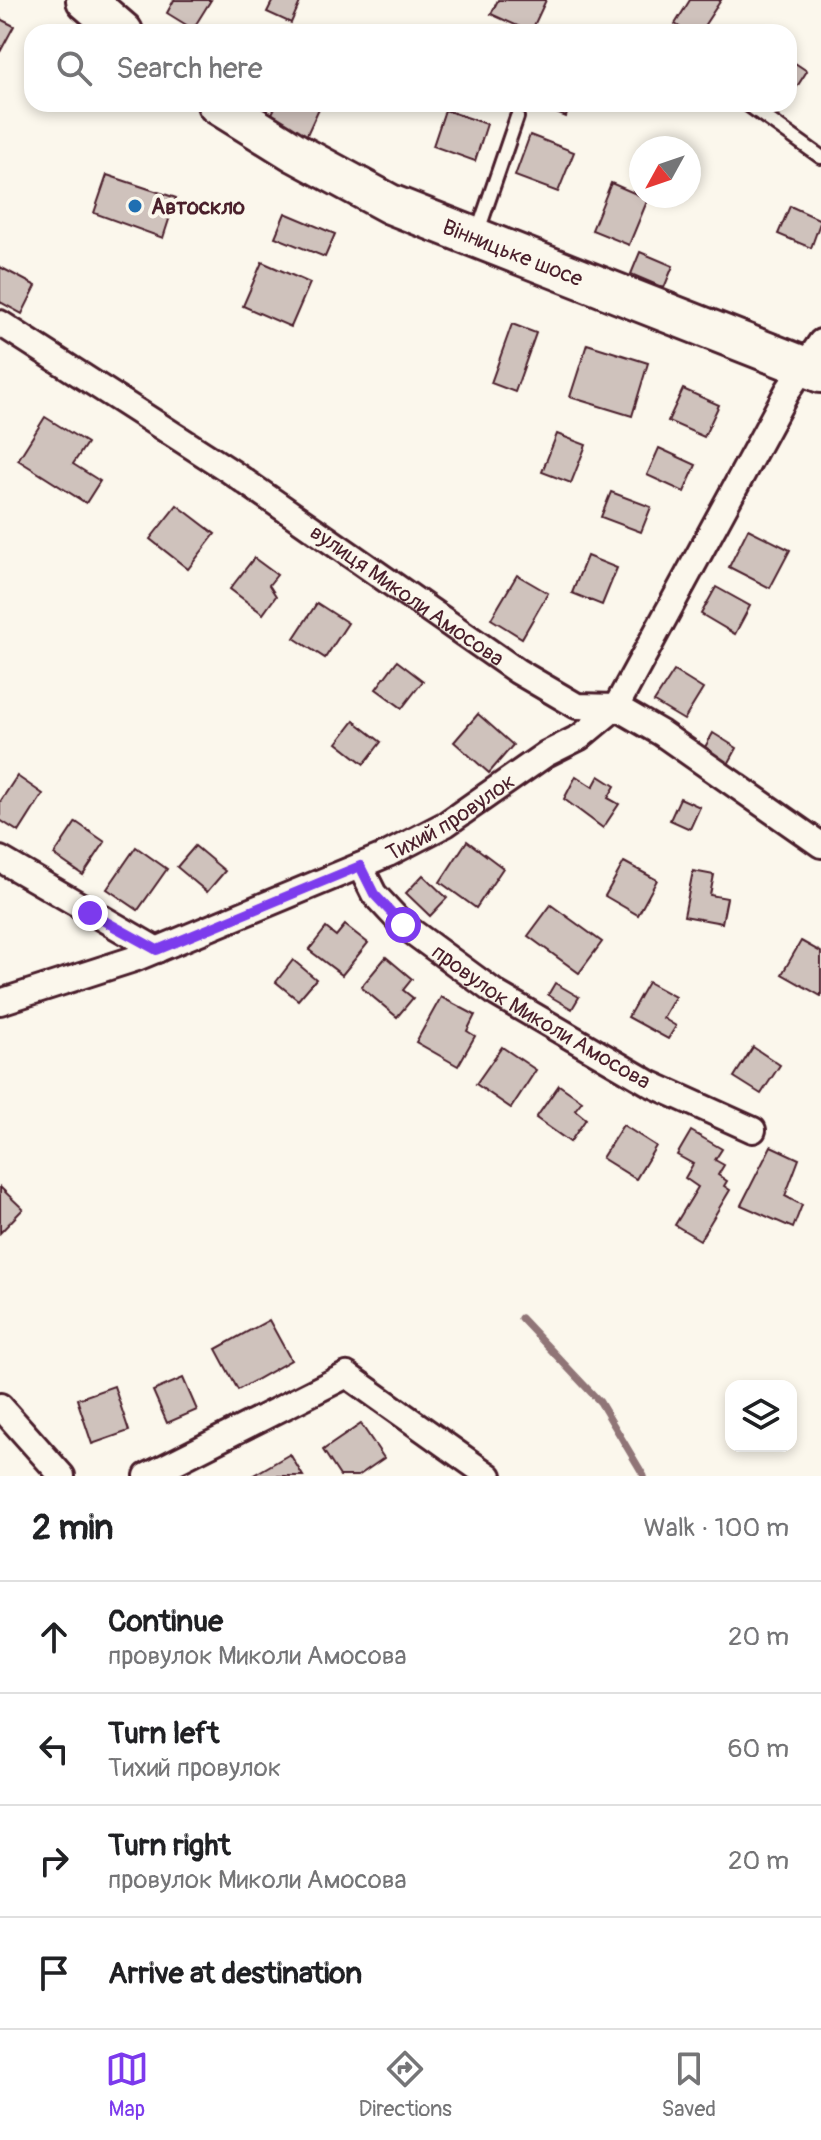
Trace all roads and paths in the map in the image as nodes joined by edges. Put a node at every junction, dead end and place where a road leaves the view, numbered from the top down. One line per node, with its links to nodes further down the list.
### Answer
1 (86, 0): 2 (main road)
2 (114, 24)
3 (230, 112): 7 (main road, Вінницьке шосе)
4 (758, 112): 6 (lane)
5 (517, 117): 7 (lane)
6 (821, 157)
7 (476, 237): 9 (main road, Вінницьке шосе)
8 (0, 323): 10 (street, вулиця Миколи Амосова)
9 (816, 360): 10 (street)
10 (616, 707): 11 (street, вулиця Миколи Амосова); 13 (street, Тихий провулок)
11 (821, 845)
12 (0, 859): 14 (street)
13 (360, 866): 14 (street, Тихий провулок); 16 (street, провулок Миколи Амосова)
14 (157, 950): 15 (street, Тихий провулок)
15 (0, 1002)
16 (753, 1130)
17 (0, 1406): 18 (street)
18 (62, 1476)
19 (147, 1476): 20 (street)
20 (489, 1476)

